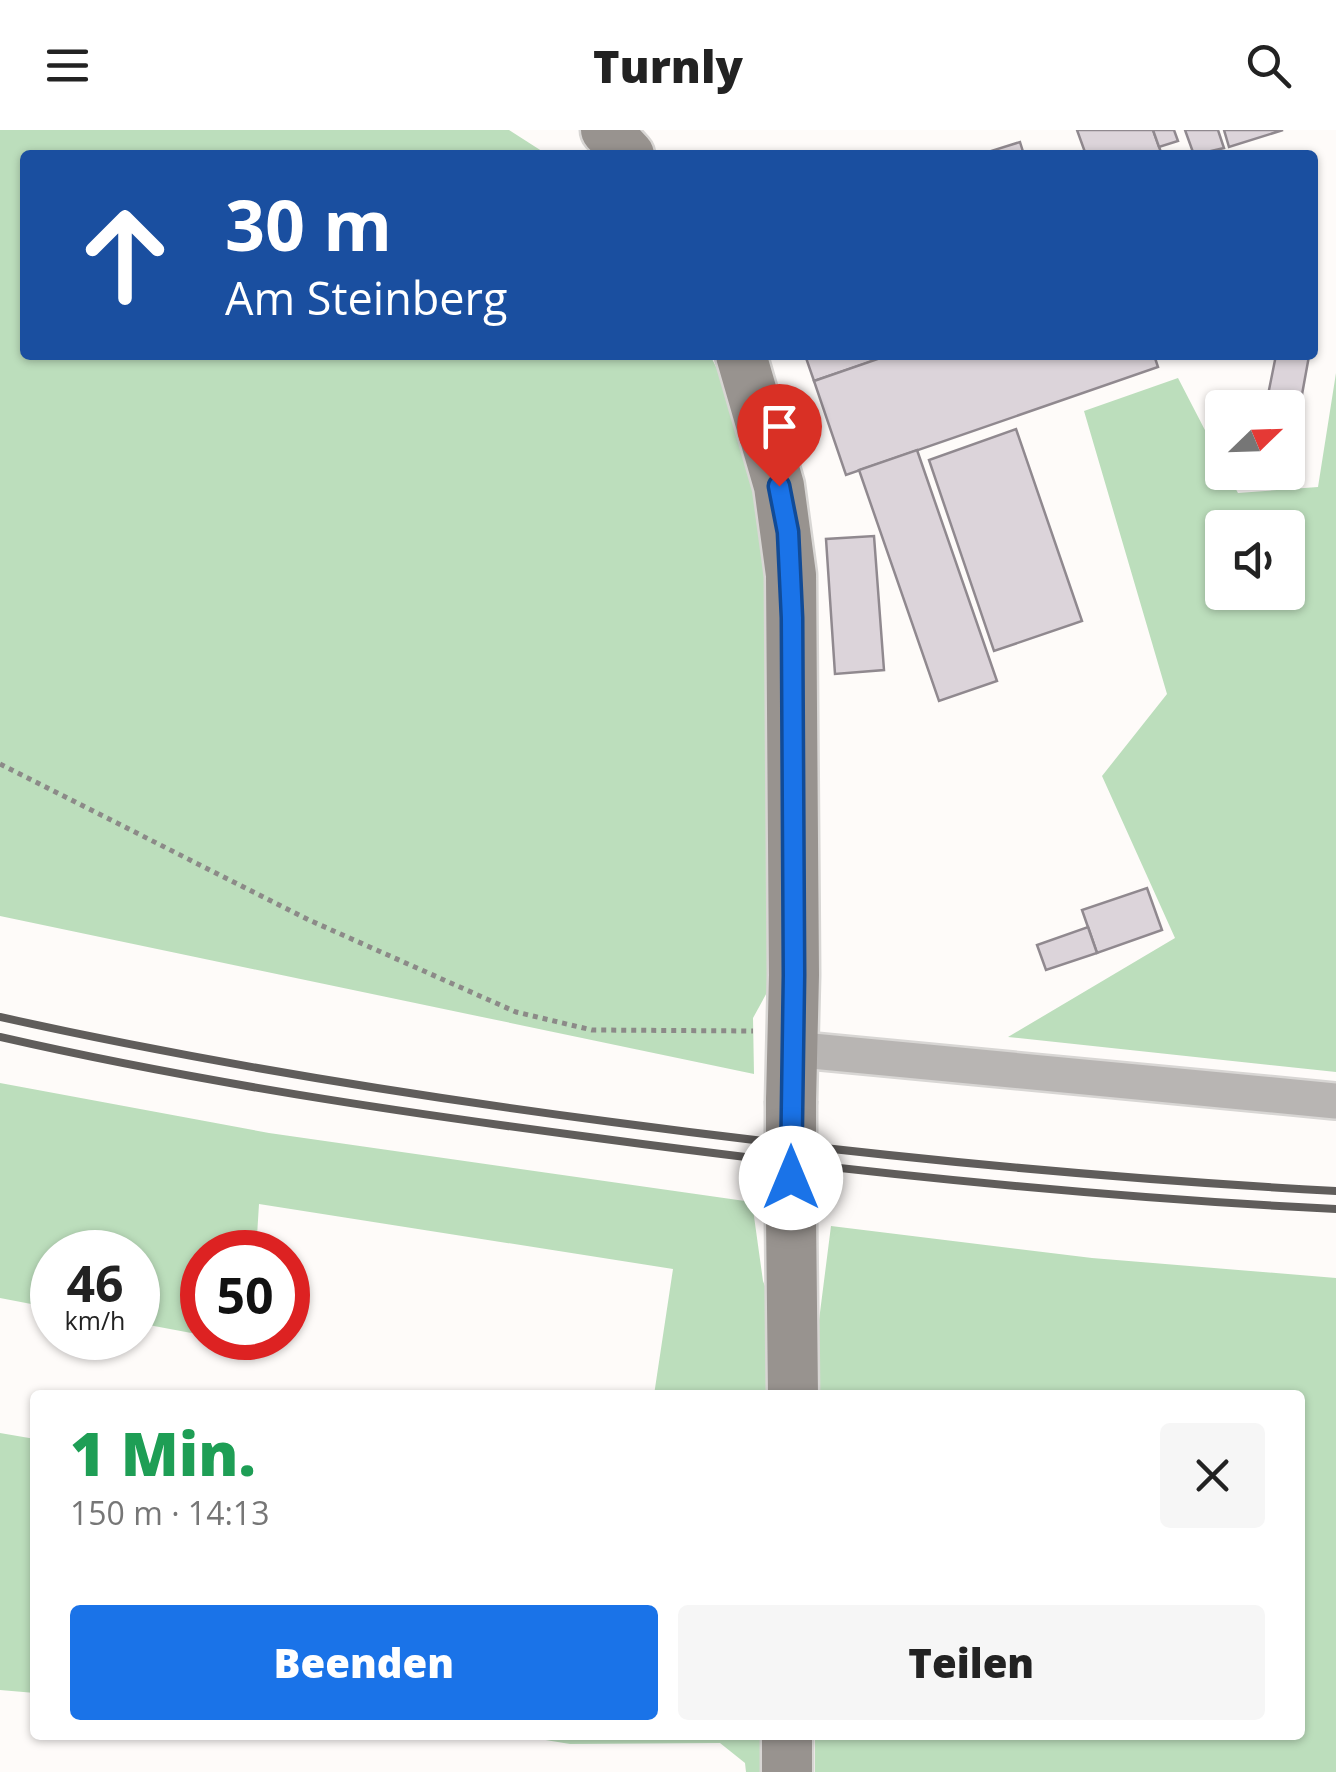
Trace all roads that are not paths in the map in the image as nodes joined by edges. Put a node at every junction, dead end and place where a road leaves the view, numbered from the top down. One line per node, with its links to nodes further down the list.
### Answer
1 (606, 130): 2 (main road)
2 (625, 150)
3 (742, 360): 4 (main road)
4 (792, 1048): 5 (street); 6 (main road, bridge)
5 (1336, 1101)
6 (793, 1390)
7 (788, 1740): 8 (main road)
8 (787, 1772)

